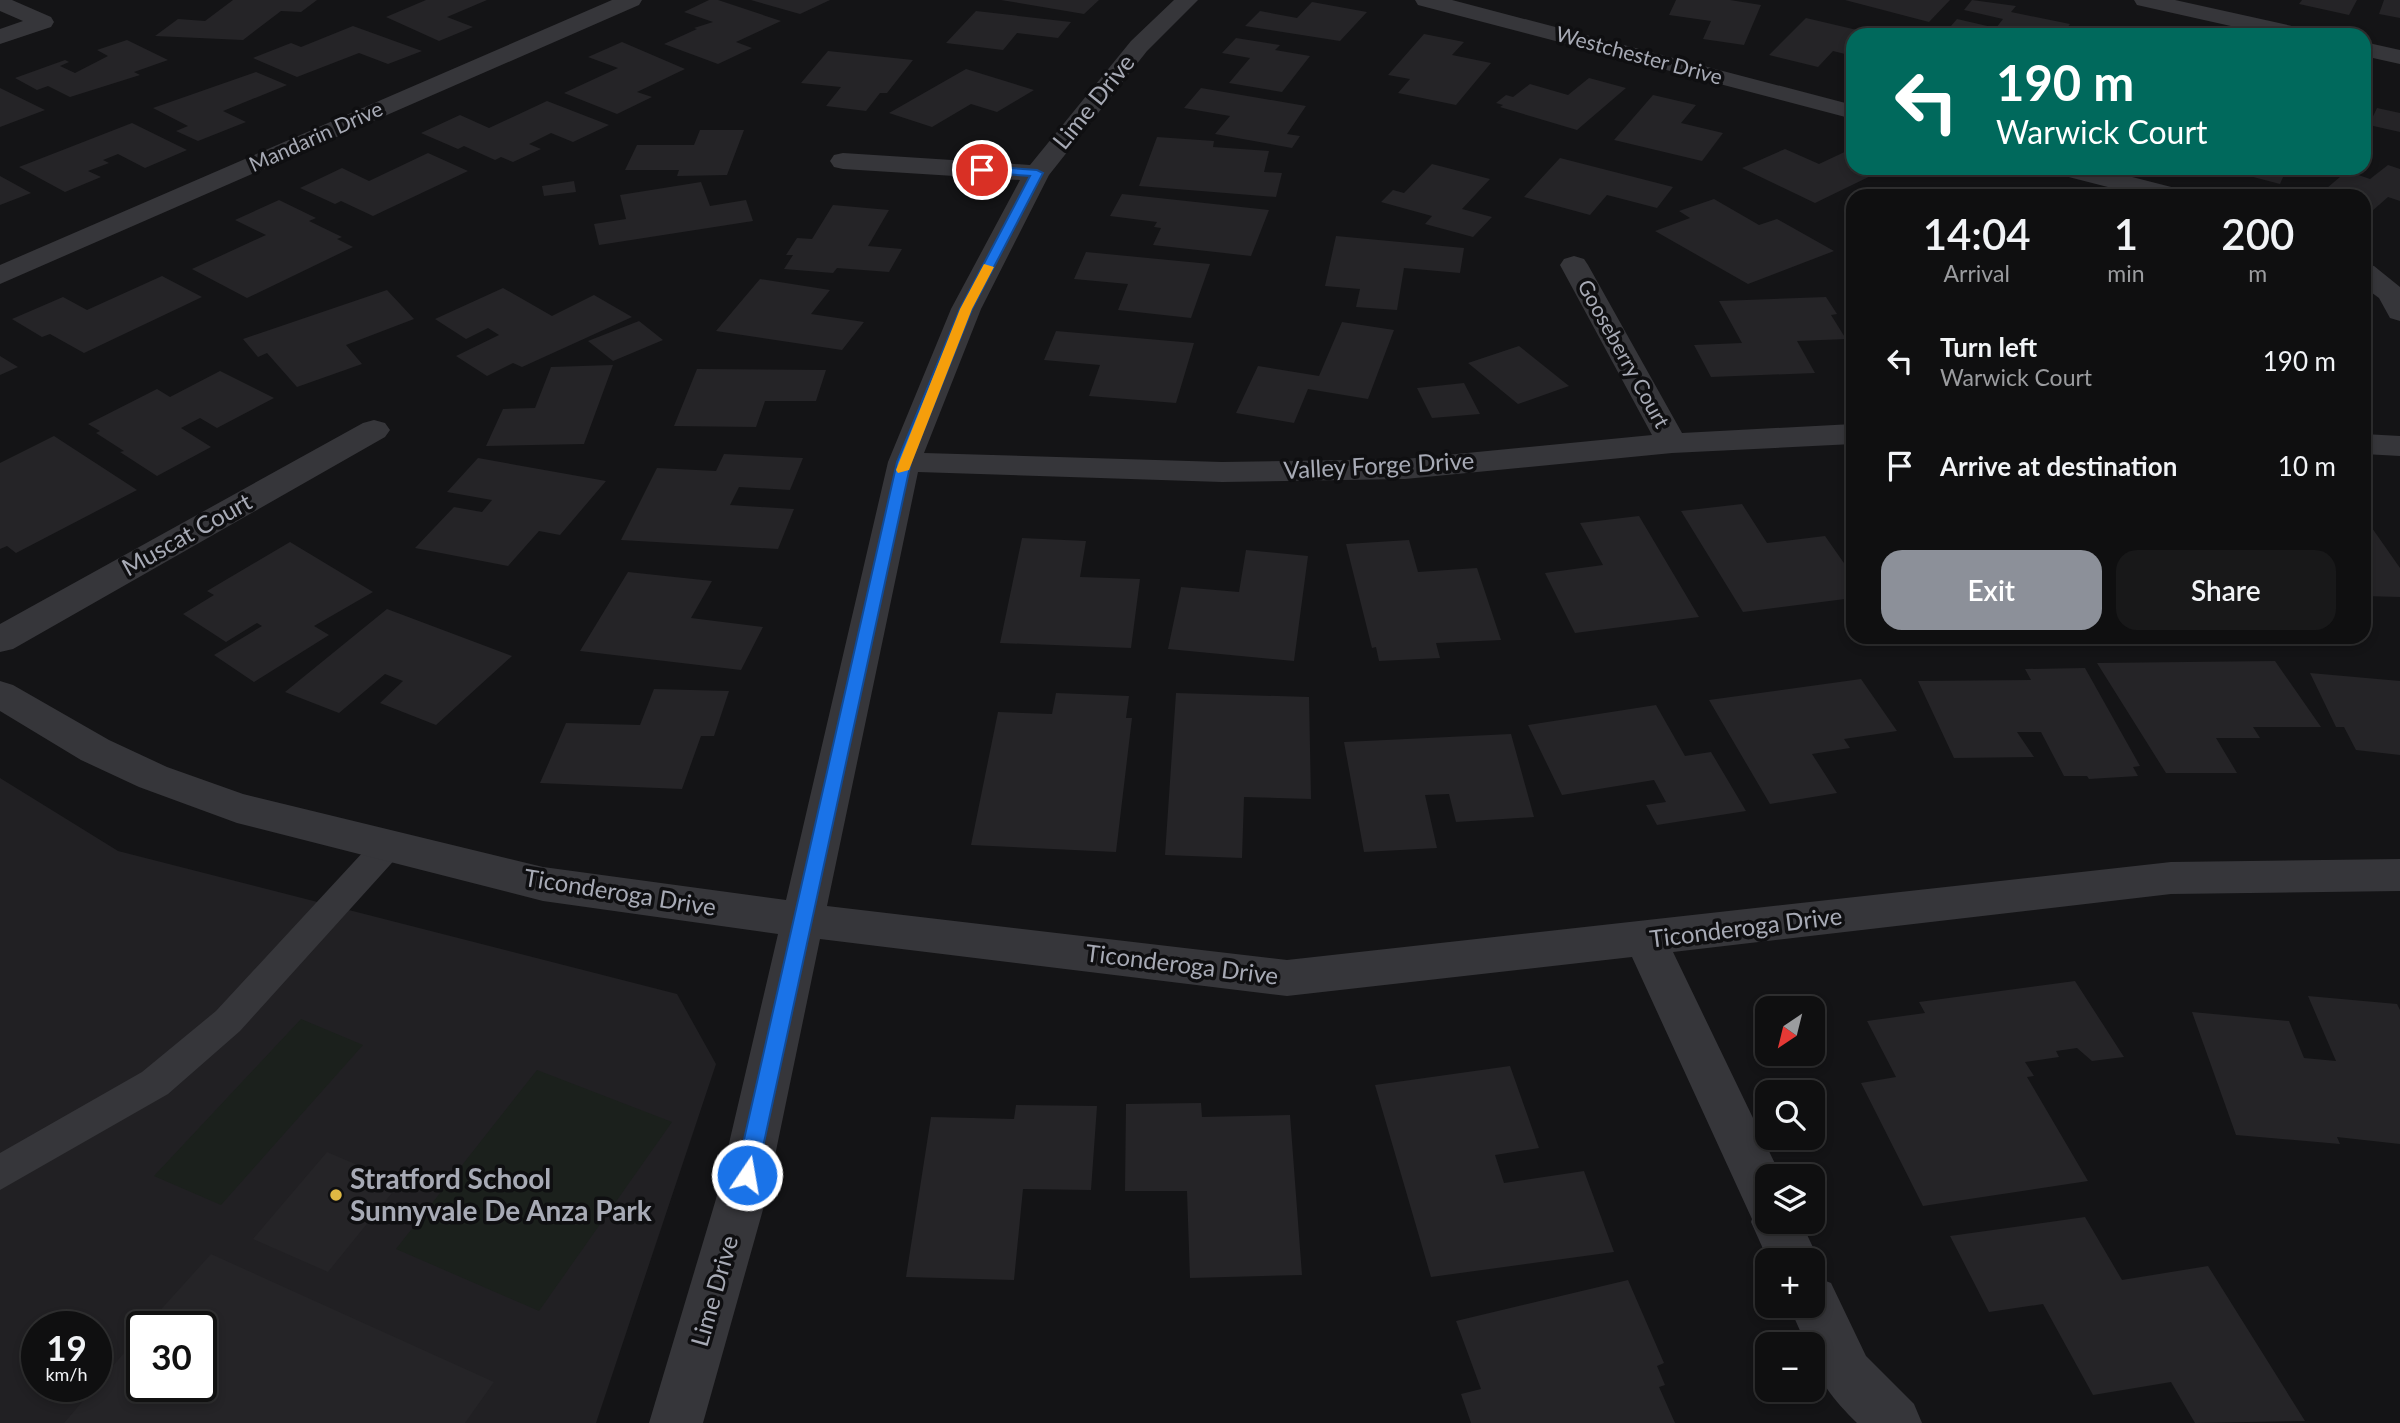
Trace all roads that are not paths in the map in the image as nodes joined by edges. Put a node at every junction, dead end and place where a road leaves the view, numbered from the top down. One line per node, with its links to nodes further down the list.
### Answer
1 (631, 0): 16 (street, Mandarin Drive)
2 (1187, 0): 12 (street, Lime Drive)
3 (1426, 0): 10 (street, Westchester Drive)
4 (2145, 0): 6 (street)
5 (0, 3): 7 (street)
6 (2271, 28)
7 (0, 37)
8 (2371, 51): 9 (street)
9 (2400, 57)
10 (1846, 110)
11 (843, 161): 12 (street)
12 (1037, 173): 24 (street, Lime Drive)
13 (2093, 175): 14 (street)
14 (2147, 189)
15 (1574, 265): 21 (street, Gooseberry Court)
16 (0, 275)
17 (2371, 278): 18 (street)
18 (2400, 312)
19 (374, 430): 25 (street, Muscat Court)
20 (1846, 434): 21 (street, Valley Forge Drive)
21 (1672, 443): 24 (street, Valley Forge Drive)
22 (2371, 444): 23 (street)
23 (2400, 446)
24 (904, 462): 29 (street, Lime Drive)
25 (0, 640)
26 (0, 694): 27 (street, Ticonderoga Drive)
27 (388, 846): 29 (street, Ticonderoga Drive); 31 (lane)
28 (2400, 875): 30 (street, Ticonderoga Drive)
29 (803, 920): 30 (street, Ticonderoga Drive); 34 (street, Lime Drive)
30 (1646, 940): 32 (street)
31 (0, 1173)
32 (1755, 1174)
33 (1821, 1318): 35 (street)
34 (676, 1423)
35 (1895, 1423)

